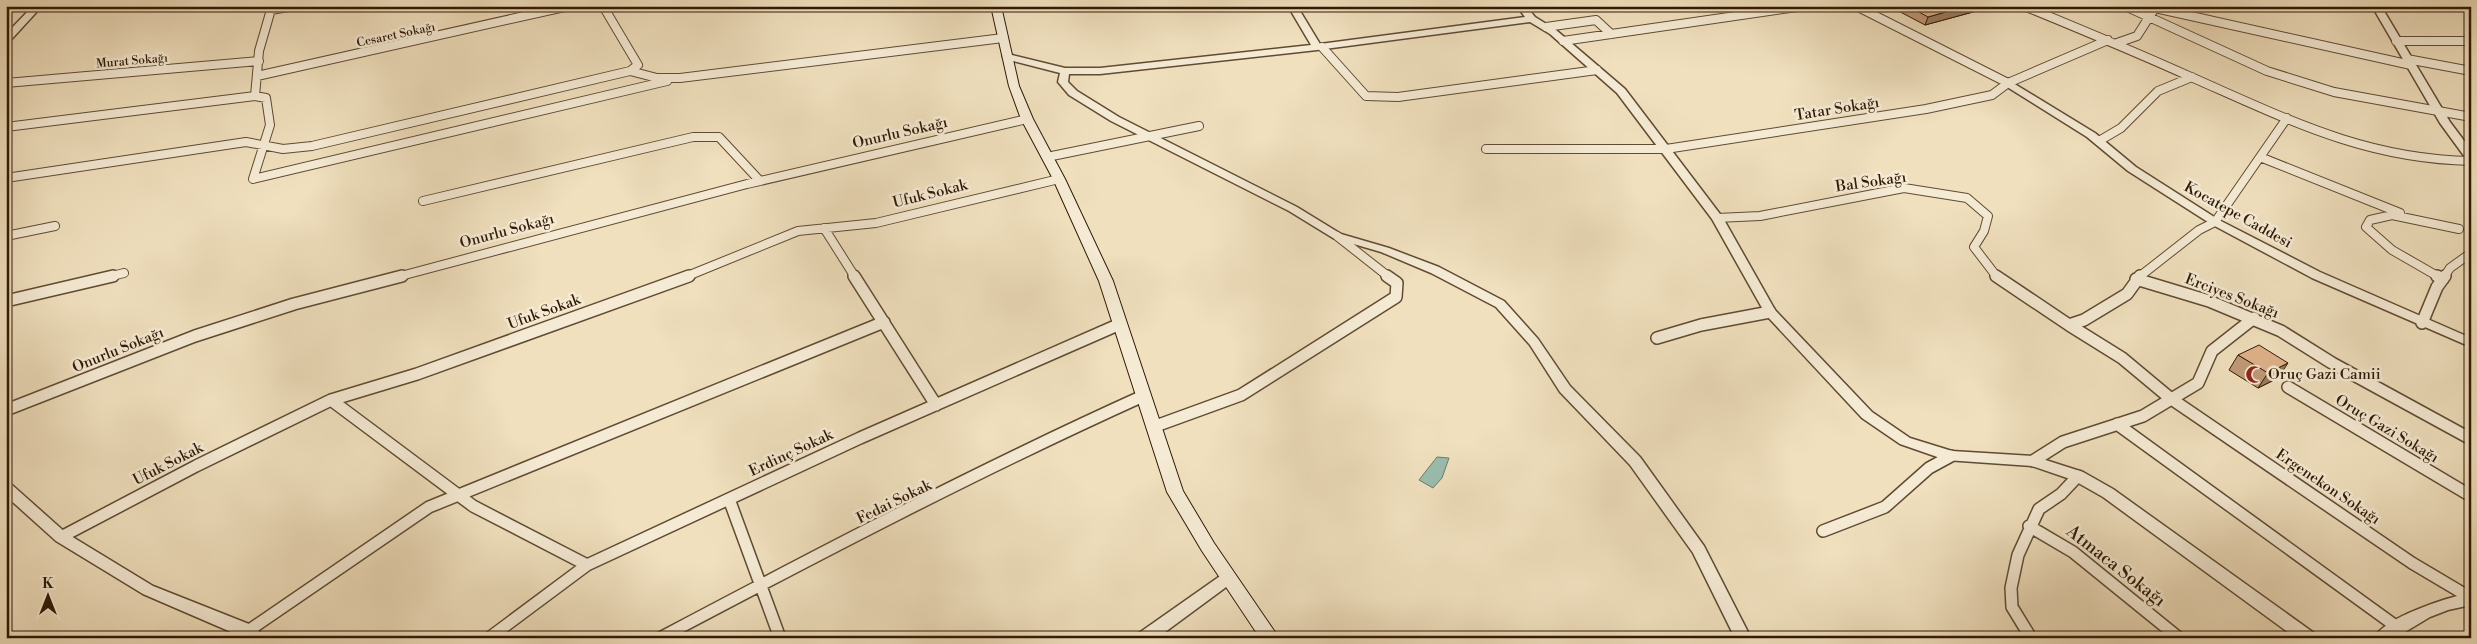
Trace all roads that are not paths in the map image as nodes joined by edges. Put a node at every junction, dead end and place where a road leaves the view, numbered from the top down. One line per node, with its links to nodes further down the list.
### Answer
1 (38, 6): 21 (street)
2 (294, 6): 15 (street)
3 (569, 6): 35 (street, Cesaret Sokağı)
4 (623, 6): 13 (street)
5 (996, 6): 20 (main road)
6 (1292, 6): 27 (street)
7 (1521, 6): 17 (street)
8 (1804, 6): 19 (street)
9 (1856, 6): 39 (street)
10 (2024, 6): 22 (street)
11 (2125, 6): 16 (street)
12 (2376, 6): 25 (street)
13 (604, 7): 32 (street)
14 (2155, 7): 16 (street); 30 (street)
15 (271, 8): 29 (street)
16 (2150, 16): 26 (street); 41 (street)
17 (1532, 19): 18 (street); 27 (street)
18 (1546, 27): 19 (street); 23 (street)
19 (1611, 34): 23 (street)
20 (1003, 38): 28 (main road); 37 (street)
21 (6, 40)
22 (2108, 40): 26 (street); 39 (street, Tatar Sokağı)
23 (1563, 41): 31 (street)
24 (2471, 41): 25 (street)
25 (2396, 42): 30 (street)
26 (2117, 43): 36 (street)
27 (1320, 47): 31 (street); 34 (street)
28 (1008, 57): 34 (street); 44 (main road)
29 (259, 61): 35 (street); 38 (street, Murat Sokağı)
30 (2409, 62): 33 (street); 41 (street)
31 (1597, 70): 50 (street)
32 (630, 71): 37 (street); 49 (street)
33 (2471, 71)
34 (1066, 72): 47 (street)
35 (256, 76): 40 (street)
36 (2192, 77): 43 (street); 48 (street)
37 (672, 78): 49 (street)
38 (6, 83)
39 (2008, 83): 48 (street, Kocatepe Caddesi); 50 (street, Tatar Sokağı)
40 (255, 96): 46 (street); 49 (street)
41 (2439, 112): 42 (street); 54 (street)
42 (2471, 117)
43 (2287, 118): 53 (street); 54 (street)
44 (1027, 120): 52 (main road); 57 (street, Onurlu Sokağı)
45 (1199, 126): 47 (street)
46 (6, 128)
47 (1148, 136): 52 (street); 66 (street)
48 (2099, 142): 61 (street, Kocatepe Caddesi)
49 (262, 146): 55 (street)
50 (1666, 149): 51 (street, Tatar Sokağı); 60 (street)
51 (1486, 150)
52 (1047, 157): 56 (main road)
53 (2260, 157): 59 (street); 61 (street)
54 (2471, 159)
55 (6, 178)
56 (1059, 179): 63 (street, Ufuk Sokak); 77 (main road)
57 (760, 181): 58 (street); 86 (street, Onurlu Sokağı)
58 (423, 201)
59 (2410, 217): 64 (street); 71 (street)
60 (1717, 218): 67 (street, Bal Sokağı); 73 (street)
61 (2215, 222): 70 (street); 76 (street, Kocatepe Caddesi)
62 (55, 226): 65 (street)
63 (824, 228): 75 (street); 84 (street, Ufuk Sokak)
64 (2459, 229)
65 (6, 236)
66 (1337, 236): 88 (street); 111 (street)
67 (1974, 247): 78 (street, Ergenekon Sokağı)
68 (2471, 253): 71 (street)
69 (124, 273): 72 (street)
70 (2136, 279): 74 (street, Erciyes Sokağı); 78 (street)
71 (2443, 279): 76 (street)
72 (6, 301)
73 (1770, 312): 79 (street); 90 (street)
74 (2254, 318): 83 (street); 89 (street, Erciyes Sokağı)
75 (884, 322): 85 (street); 94 (street)
76 (2422, 323): 80 (street, Kocatepe Caddesi)
77 (1120, 324): 82 (main road); 85 (street, Erdinç Sokak)
78 (2069, 325): 83 (street, Ergenekon Sokağı)
79 (1657, 338)
80 (2471, 343)
81 (2288, 387): 95 (street, Oruç Gazi Sokağı)
82 (1143, 396): 88 (main road); 102 (street, Fedai Sokak)
83 (2170, 398): 87 (street); 103 (street, Ergenekon Sokağı)
84 (331, 400): 94 (street); 99 (street, Ufuk Sokak)
85 (936, 405): 96 (street, Erdinç Sokak)
86 (6, 410)
87 (2117, 424): 91 (street); 104 (street)
88 (1153, 428): 101 (main road)
89 (2471, 439)
90 (1951, 456): 91 (street); 98 (street)
91 (2034, 461): 92 (street)
92 (2078, 476): 97 (street); 114 (street)
93 (6, 488): 99 (street)
94 (460, 496): 100 (street); 105 (street)
95 (2471, 496)
96 (729, 499): 100 (street, Erdinç Sokak); 102 (street)
97 (2030, 526): 112 (street); 113 (street, Atmaca Sokağı)
98 (1823, 531)
99 (61, 536): 105 (street)
100 (587, 565): 106 (street, Erdinç Sokak)
101 (1228, 578): 109 (street); 110 (main road)
102 (760, 585): 107 (street, Fedai Sokak); 108 (street)
103 (2471, 598): 104 (street)
104 (2397, 627): 115 (street)
105 (253, 634)
106 (489, 638)
107 (660, 638)
108 (780, 638)
109 (1145, 638)
110 (1270, 638)
111 (1743, 638)
112 (2032, 638)
113 (2179, 638)
114 (2308, 638)
115 (2382, 638)

